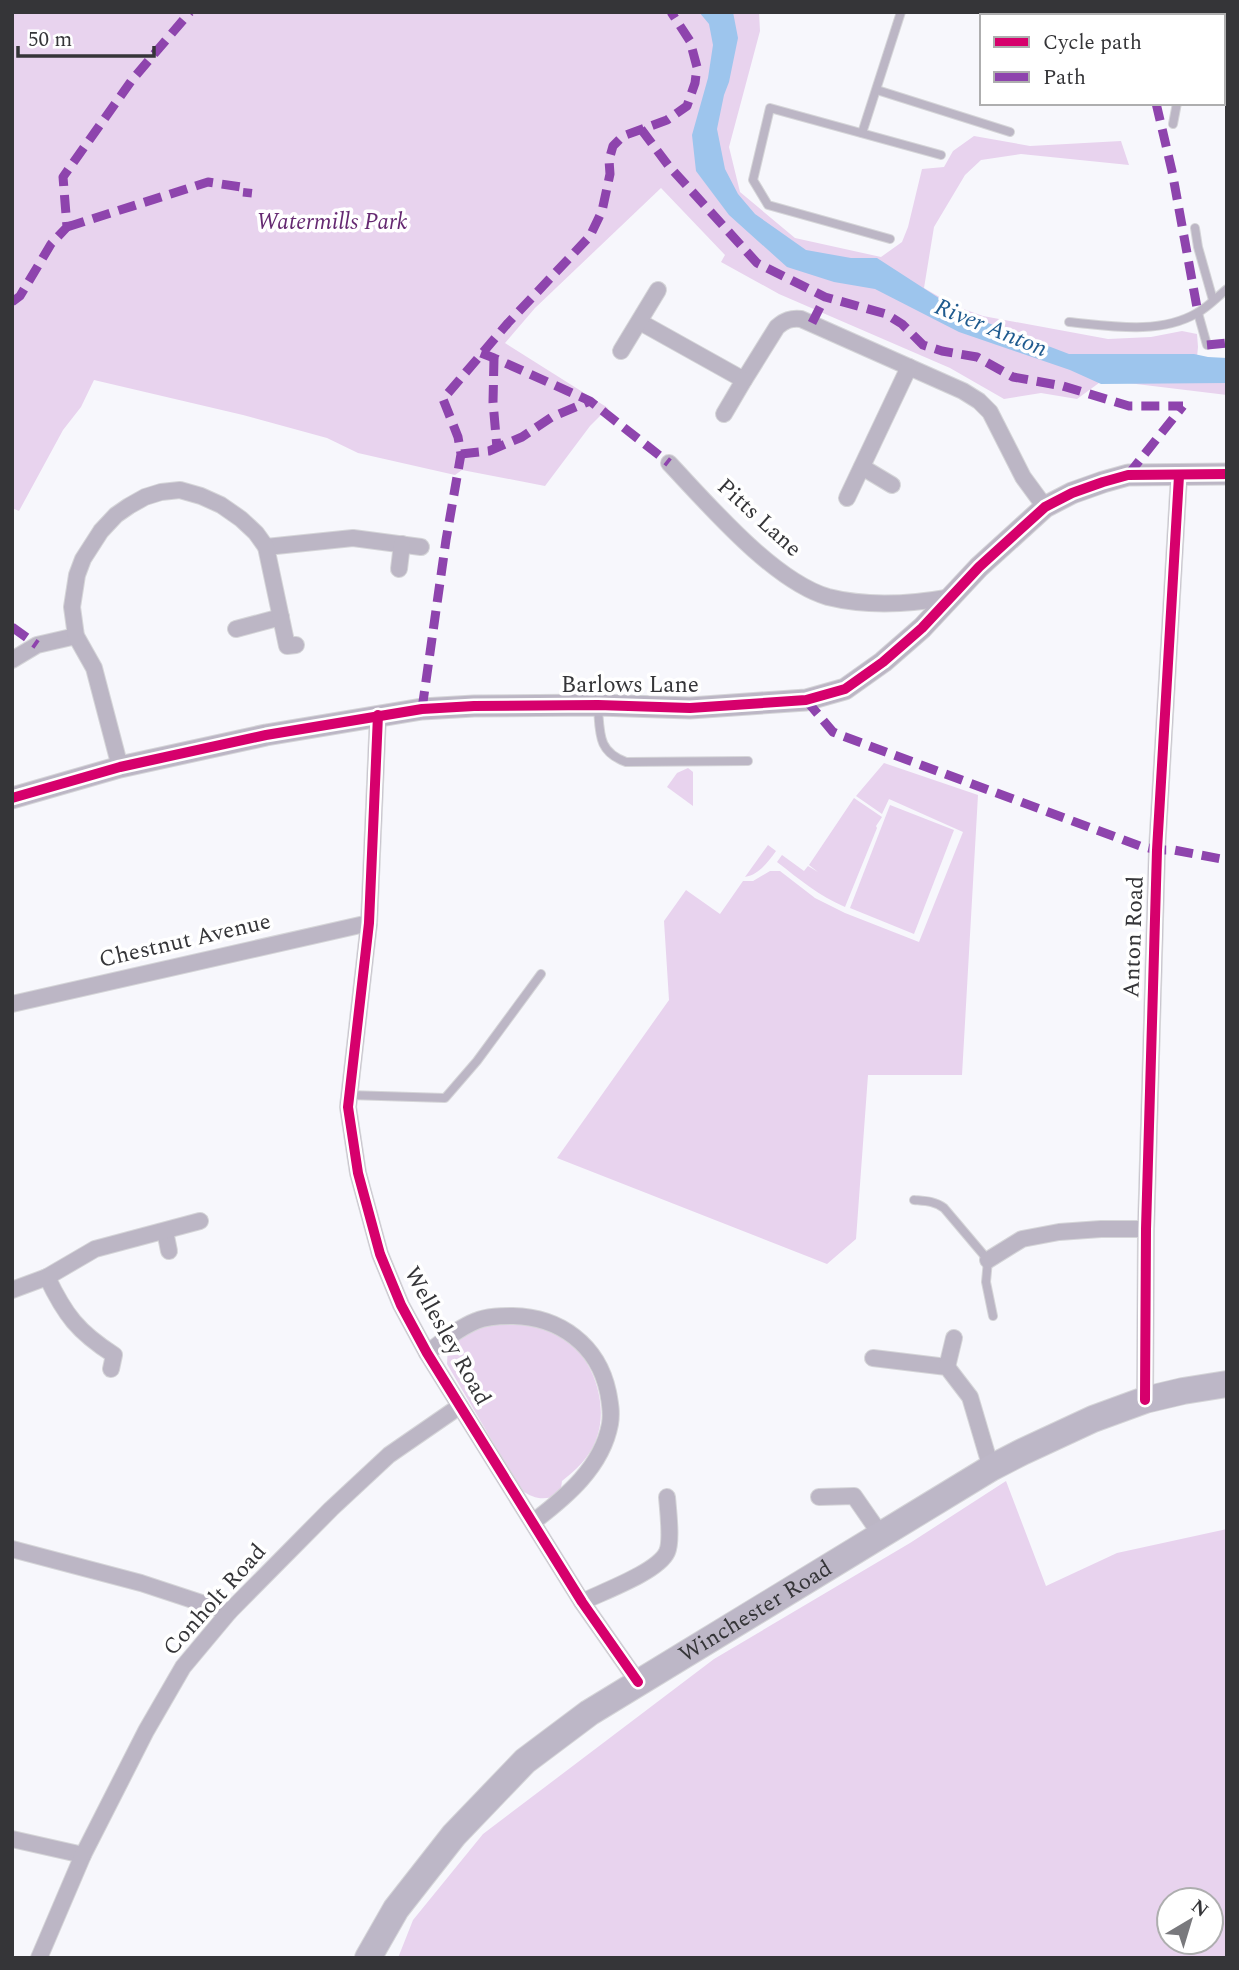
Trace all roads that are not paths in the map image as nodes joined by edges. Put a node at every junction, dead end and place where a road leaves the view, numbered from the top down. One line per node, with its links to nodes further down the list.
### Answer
1 (901, 12): 2 (lane)
2 (877, 90): 5 (lane); 6 (lane)
3 (1177, 105): 4 (lane)
4 (1173, 124)
5 (1010, 132)
6 (862, 133): 7 (lane); 9 (lane)
7 (941, 155)
8 (1195, 228): 12 (lane)
9 (890, 239)
10 (1227, 289): 12 (lane)
11 (658, 290): 14 (street)
12 (1213, 300): 13 (lane)
13 (1198, 313): 15 (lane); 16 (lane)
14 (640, 322): 17 (street); 19 (street)
15 (1069, 323)
16 (1207, 345)
17 (621, 351)
18 (909, 367): 19 (street); 22 (street); 27 (street)
19 (744, 380): 20 (street)
20 (724, 414)
21 (669, 463): 32 (street, Pitts Lane)
22 (862, 467): 25 (street); 26 (street)
23 (1227, 474): 24 (street, Barlows Lane)
24 (1179, 476): 27 (street, Barlows Lane); 49 (street, Anton Road)
25 (892, 485)
26 (847, 498)
27 (1045, 507): 32 (street, Barlows Lane)
28 (402, 544): 29 (street); 30 (street); 31 (street)
29 (266, 547): 33 (street); 35 (street)
30 (421, 547)
31 (399, 569)
32 (951, 597): 38 (street, Barlows Lane)
33 (281, 617): 34 (street); 36 (street)
34 (236, 629)
35 (76, 636): 37 (street); 41 (street)
36 (296, 645)
37 (12, 660)
38 (598, 705): 39 (street, Barlows Lane); 40 (lane)
39 (378, 715): 41 (street, Barlows Lane); 43 (street, Wellesley Road)
40 (748, 761)
41 (120, 767): 42 (street, Barlows Lane)
42 (12, 798)
43 (369, 922): 45 (street, Chestnut Avenue); 46 (street, Wellesley Road)
44 (541, 974): 46 (lane)
45 (12, 1004)
46 (349, 1095): 57 (street, Wellesley Road)
47 (914, 1200): 52 (lane)
48 (200, 1221): 50 (street)
49 (1146, 1229): 52 (street); 62 (street, Anton Road)
50 (165, 1231): 51 (street); 53 (street)
51 (169, 1251)
52 (988, 1260): 55 (lane)
53 (47, 1277): 54 (street); 60 (street)
54 (12, 1290)
55 (993, 1316)
56 (954, 1338): 59 (street)
57 (427, 1353): 63 (street, Wellesley Road); 67 (street, Wellesley Road)
58 (873, 1358): 59 (street)
59 (947, 1367): 64 (street)
60 (111, 1369)
61 (1227, 1384): 62 (main road, Winchester Road)
62 (1145, 1401): 64 (main road, Winchester Road)
63 (460, 1406): 67 (street, Wellesley Road); 71 (street, Conholt Road)
64 (991, 1468): 68 (main road, Winchester Road)
65 (667, 1497): 70 (street)
66 (819, 1497): 68 (street)
67 (533, 1522): 70 (street, Wellesley Road)
68 (881, 1535): 72 (main road, Winchester Road)
69 (12, 1549): 71 (street)
70 (582, 1602): 72 (street, Wellesley Road)
71 (229, 1612): 74 (street, Conholt Road)
72 (638, 1682): 76 (main road, Winchester Road)
73 (12, 1839): 74 (street)
74 (83, 1855): 75 (street, Conholt Road)
75 (39, 1958)
76 (368, 1958)

